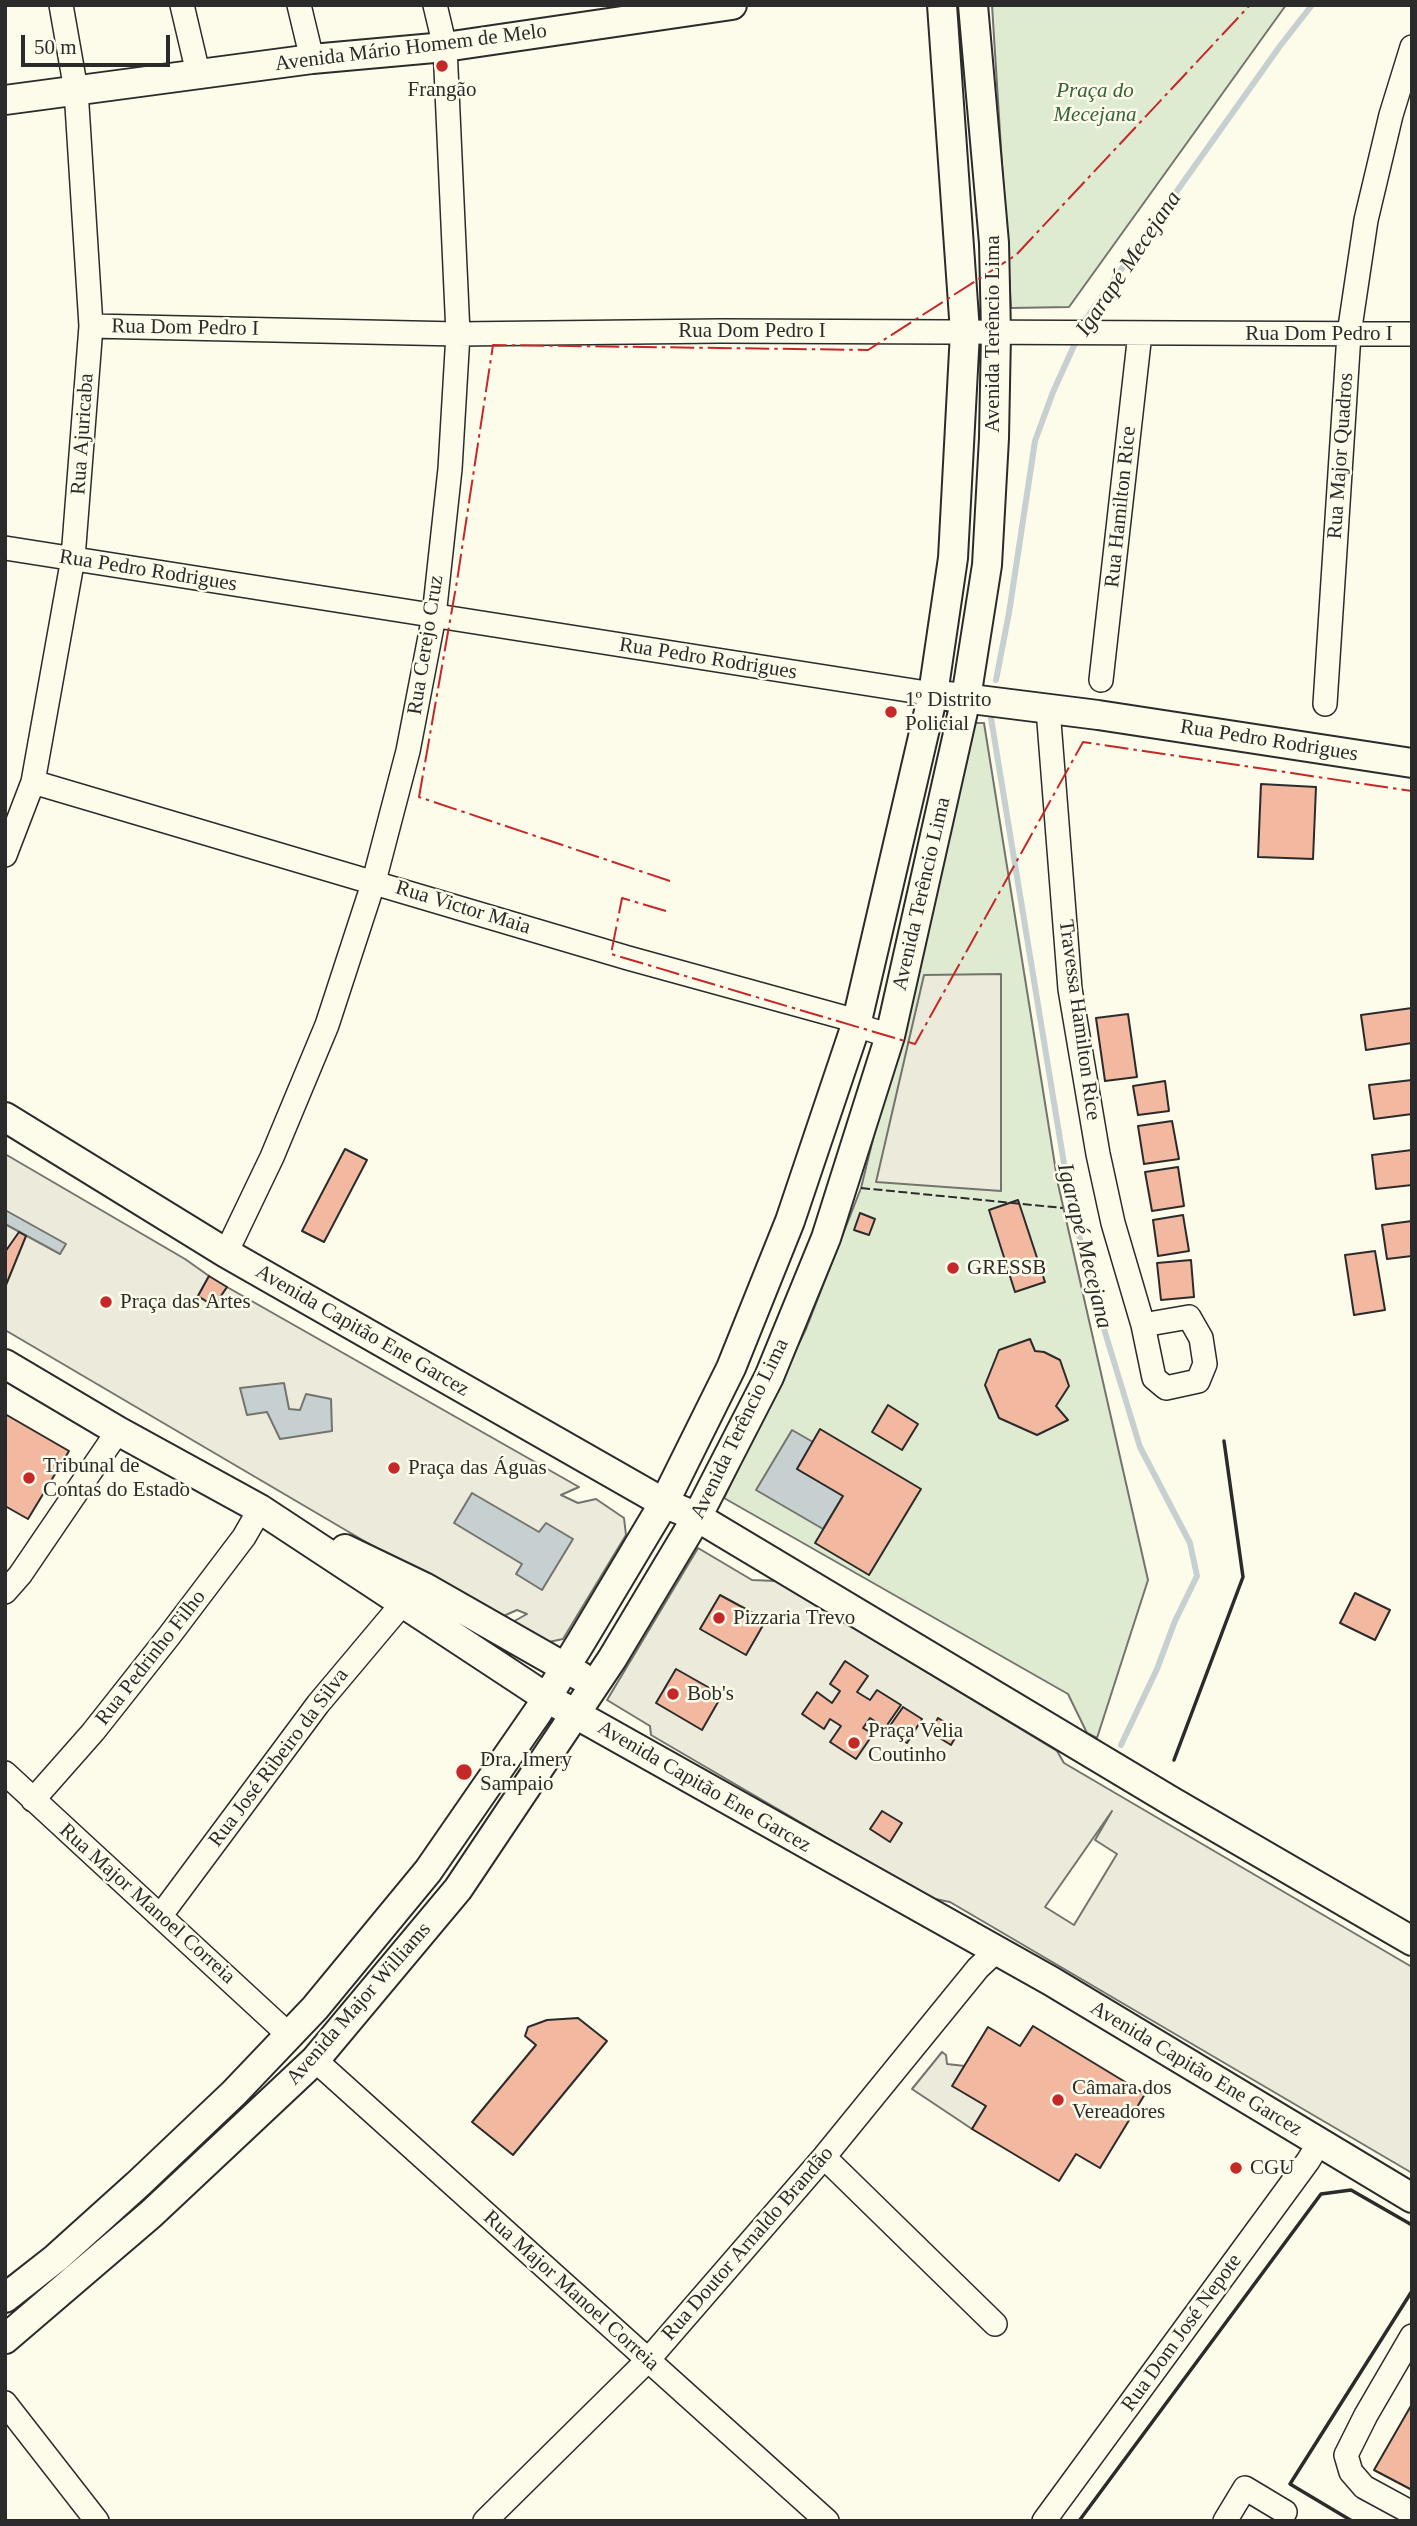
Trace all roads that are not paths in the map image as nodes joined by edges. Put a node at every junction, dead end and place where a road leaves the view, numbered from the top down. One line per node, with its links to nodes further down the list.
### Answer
1 (61, 5): 12 (street, Rua Ajuricaba)
2 (182, 5): 11 (street)
3 (299, 5): 10 (street)
4 (435, 5): 8 (street, Rua Cerejo Cruz)
5 (732, 5): 8 (main road, Avenida Mário Homem de Melo)
6 (942, 5): 15 (main road, Avenida Terêncio Lima)
7 (973, 5): 18 (main road, Avenida Terêncio Lima)
8 (445, 47): 10 (main road, Avenida Mário Homem de Melo); 17 (street, Rua Cerejo Cruz)
9 (1412, 47): 19 (street, Rua Major Quadros)
10 (312, 59): 11 (main road, Avenida Mário Homem de Melo)
11 (198, 73): 12 (main road, Avenida Mário Homem de Melo)
12 (76, 90): 13 (main road, Avenida Mário Homem de Melo); 14 (street, Rua Ajuricaba)
13 (5, 100)
14 (92, 326): 17 (street, Rua Dom Pedro I); 22 (street, Rua Ajuricaba)
15 (965, 332): 17 (street, Rua Dom Pedro I); 18 (street, Rua Dom Pedro I); 25 (main road, Avenida Terêncio Lima)
16 (1140, 333): 18 (street, Rua Dom Pedro I); 19 (street, Rua Dom Pedro I); 24 (street, Rua Hamilton Rice)
17 (458, 334): 23 (street, Rua Cerejo Cruz)
18 (996, 334): 26 (main road, Avenida Terêncio Lima)
19 (1349, 334): 20 (street, Rua Dom Pedro I); 27 (street, Rua Major Quadros)
20 (1412, 334)
21 (5, 548): 22 (street, Rua Pedro Rodrigues)
22 (73, 558): 23 (street, Rua Pedro Rodrigues); 30 (street, Rua Ajuricaba)
23 (434, 616): 25 (street, Rua Pedro Rodrigues); 32 (street, Rua Cerejo Cruz)
24 (1101, 680)
25 (933, 694): 26 (main road, Rua Pedro Rodrigues); 33 (main road, Avenida Terêncio Lima)
26 (970, 699): 28 (main road, Rua Pedro Rodrigues); 34 (main road, Avenida Terêncio Lima)
27 (1325, 704)
28 (1043, 708): 29 (main road, Rua Pedro Rodrigues); 37 (street, Travessa Hamilton Rice)
29 (1412, 763)
30 (33, 782): 31 (street, Rua Ajuricaba); 32 (street, Rua Victor Maia)
31 (5, 855)
32 (374, 881): 33 (street, Rua Victor Maia); 36 (street, Rua Cerejo Cruz)
33 (856, 1025): 34 (street, Rua Victor Maia); 40 (main road, Avenida Terêncio Lima)
34 (890, 1036): 42 (main road, Avenida Terêncio Lima)
35 (5, 1117): 36 (main road, Avenida Capitão Ene Garcez)
36 (226, 1253): 40 (main road, Avenida Capitão Ene Garcez)
37 (1143, 1325)
38 (5, 1364): 39 (main road, Avenida Capitão Ene Garcez)
39 (118, 1431): 41 (main road, Avenida Capitão Ene Garcez); 43 (street)
40 (664, 1503): 42 (main road, Avenida Capitão Ene Garcez); 45 (main road, Avenida Terêncio Lima)
41 (260, 1509): 44 (main road, Avenida Capitão Ene Garcez); 45 (main road); 50 (street, Rua Pedrinho Filho)
42 (697, 1517): 46 (main road, Avenida Terêncio Lima); 52 (main road, Avenida Capitão Ene Garcez)
43 (5, 1591)
44 (402, 1604): 47 (main road, Avenida Capitão Ene Garcez); 51 (street, Rua José Ribeiro da Silva)
45 (565, 1668): 46 (main road); 47 (main road, Avenida Terêncio Lima)
46 (596, 1685): 48 (main road, Avenida Terêncio Lima)
47 (547, 1698): 48 (main road, Avenida Capitão Ene Garcez); 54 (main road, Avenida Major Williams)
48 (576, 1715): 53 (main road, Avenida Capitão Ene Garcez); 55 (main road, Avenida Major Williams)
49 (5, 1773): 50 (street, Rua Major Manoel Correia)
50 (33, 1800): 51 (street, Rua Major Manoel Correia)
51 (161, 1916): 54 (street, Rua Major Manoel Correia)
52 (1412, 1941)
53 (995, 1952): 56 (main road, Avenida Capitão Ene Garcez); 57 (street, Rua Doutor Arnaldo Brandão)
54 (289, 2035): 59 (main road, Avenida Major Williams)
55 (315, 2060): 62 (main road, Avenida Major Williams); 63 (street, Rua Major Manoel Correia)
56 (1319, 2143): 58 (main road, Avenida Capitão Ene Garcez); 70 (street, Rua Dom José Nepote)
57 (824, 2157): 60 (street); 63 (street, Rua Doutor Arnaldo Brandão)
58 (1412, 2197)
59 (5, 2298)
60 (995, 2324)
61 (1412, 2336): 66 (street)
62 (5, 2339)
63 (648, 2360): 68 (street, Rua Doutor Arnaldo Brandão); 69 (street, Rua Major Manoel Correia)
64 (5, 2403): 67 (street)
65 (1285, 2512): 71 (street)
66 (1412, 2513)
67 (97, 2521)
68 (485, 2521)
69 (827, 2521)
70 (1044, 2521)
71 (1226, 2521)

